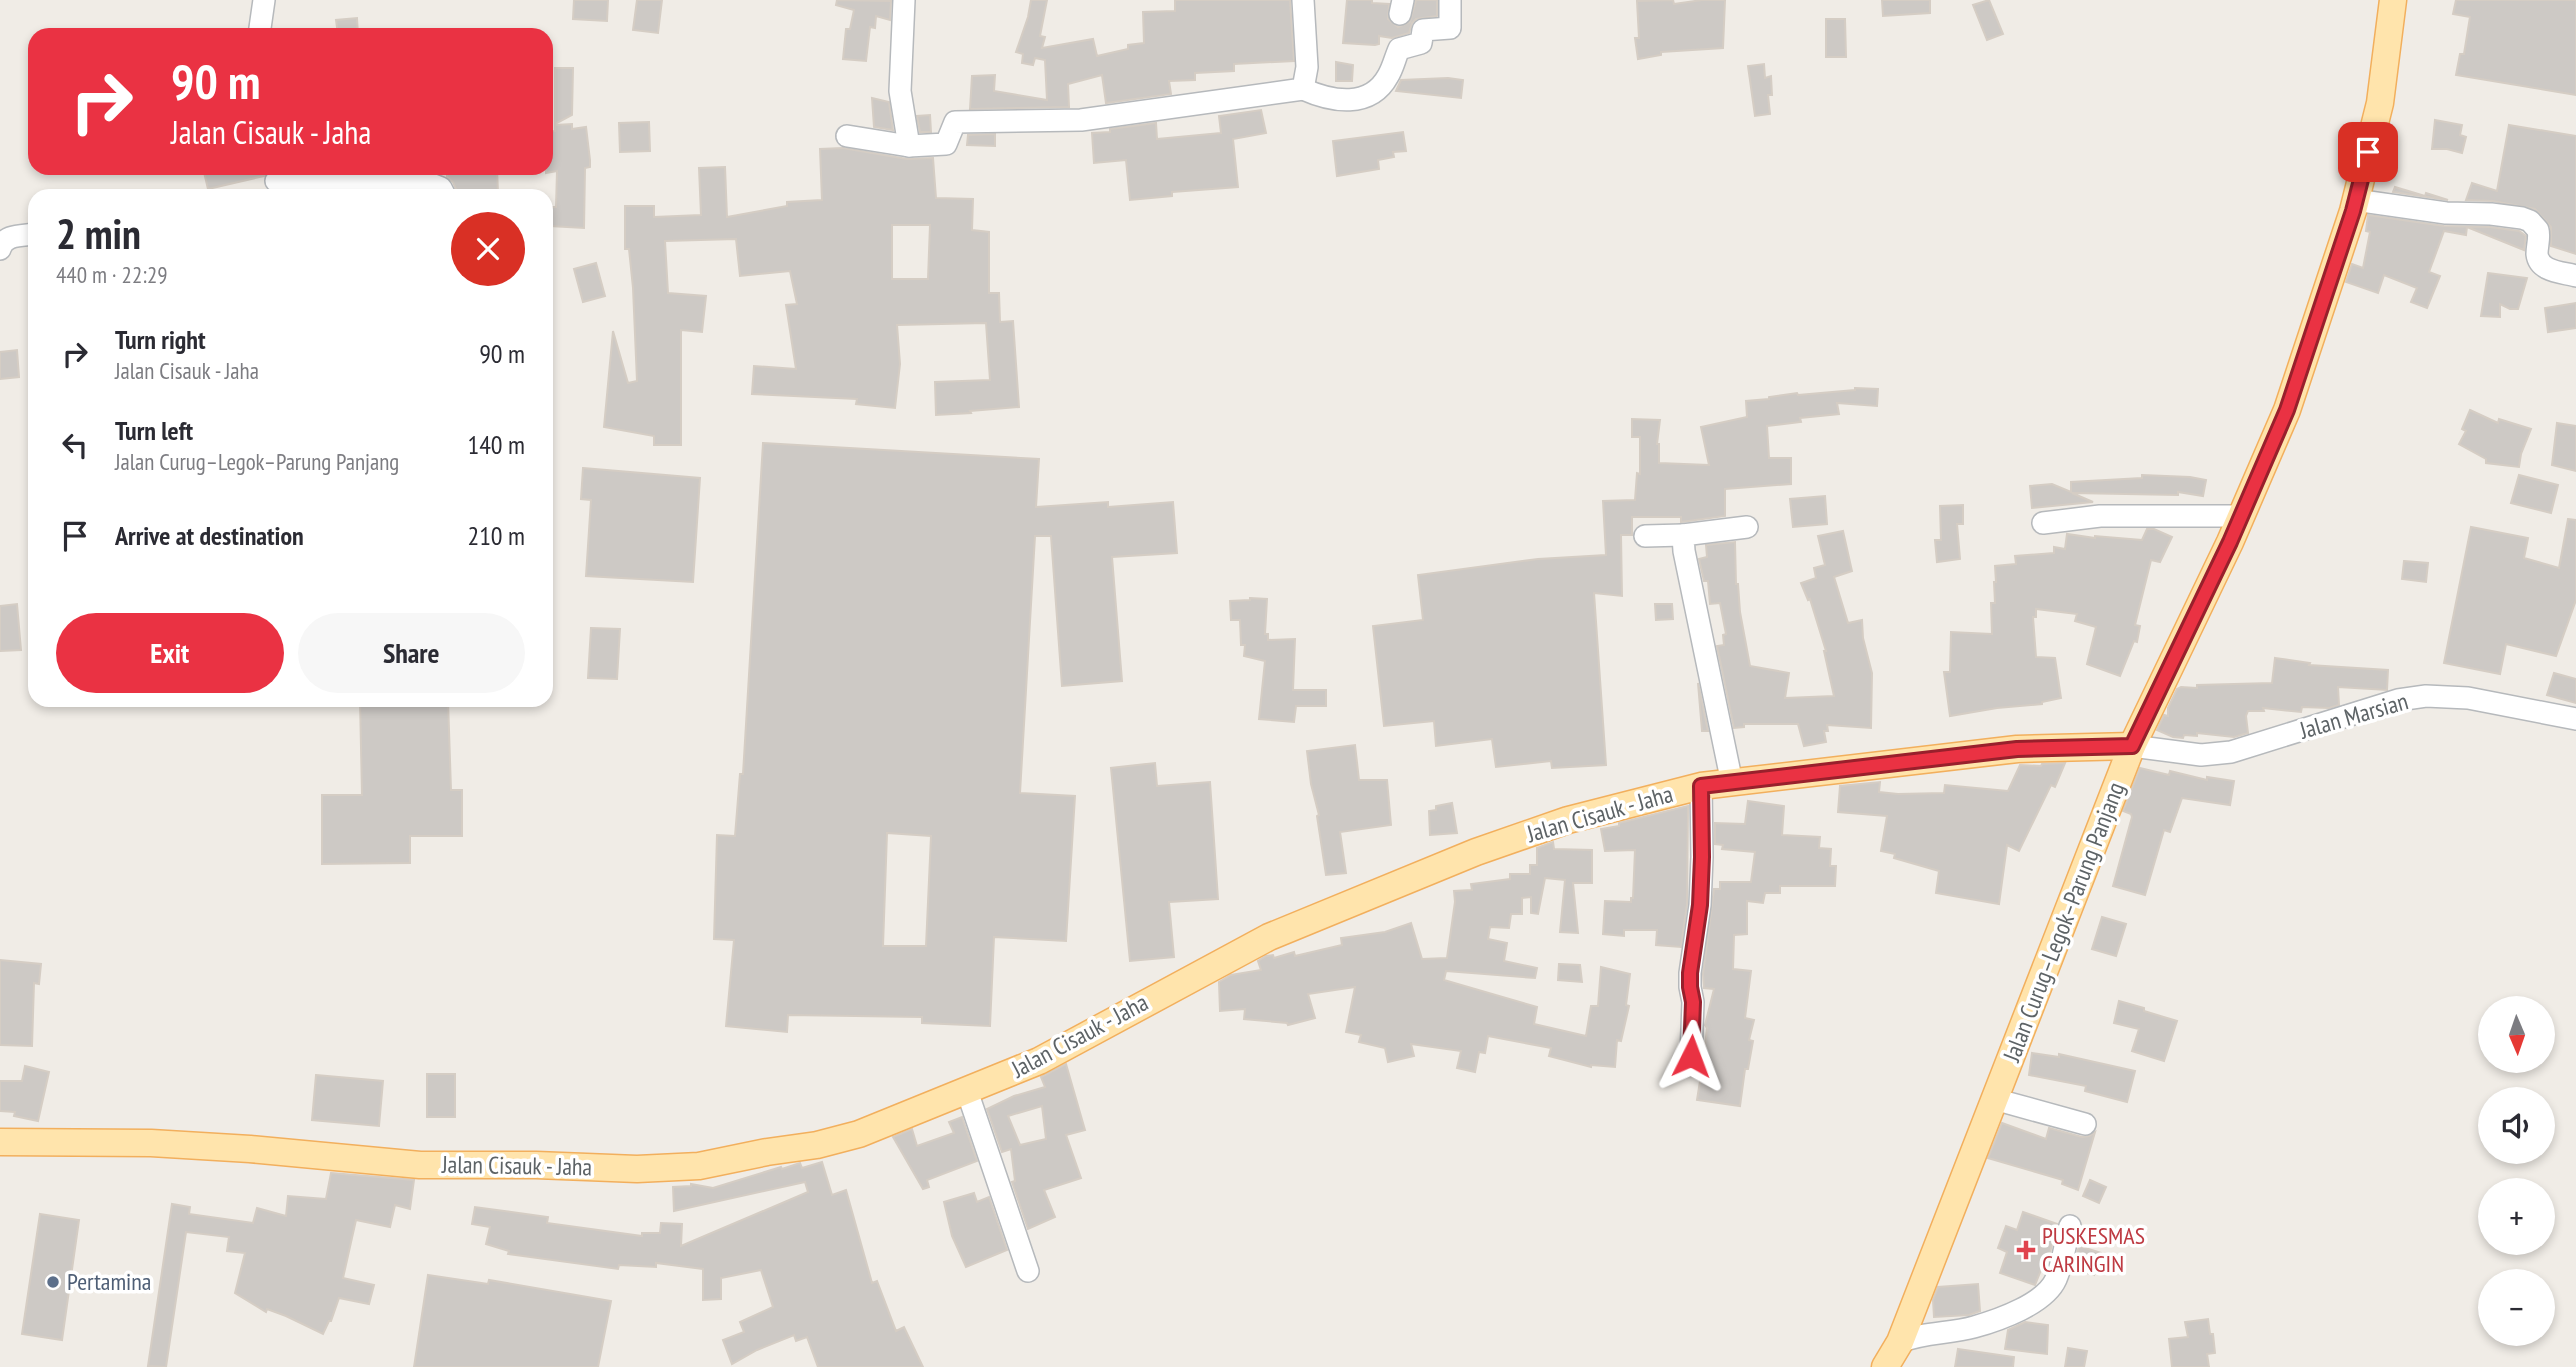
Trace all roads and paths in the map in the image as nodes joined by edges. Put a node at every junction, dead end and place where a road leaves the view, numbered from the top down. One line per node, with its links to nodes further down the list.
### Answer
1 (264, 0): 6 (street)
2 (904, 0): 9 (street)
3 (1303, 0): 7 (street)
4 (1450, 0): 7 (street)
5 (2393, 0): 12 (main road, Jalan Curug–Legok–Parung Panjang)
6 (260, 28)
7 (1303, 89): 9 (street)
8 (847, 136): 9 (street)
9 (909, 146)
10 (274, 182): 11 (street)
11 (442, 189)
12 (2355, 200): 15 (street); 16 (main road, Jalan Curug–Legok–Parung Panjang)
13 (28, 235): 14 (street)
14 (0, 248)
15 (2576, 275)
16 (2241, 516): 17 (street); 22 (main road, Jalan Curug–Legok–Parung Panjang)
17 (2043, 523)
18 (1747, 527): 19 (street)
19 (1683, 535): 20 (street); 23 (street)
20 (1644, 536)
21 (2576, 719): 22 (street, Jalan Marsian)
22 (2132, 746): 23 (main road, Jalan Cisauk - Jaha); 27 (main road, Jalan Curug–Legok–Parung Panjang)
23 (1732, 783): 24 (main road, Jalan Cisauk - Jaha)
24 (1701, 786): 25 (street); 26 (main road, Jalan Cisauk - Jaha)
25 (1691, 1056)
26 (967, 1091): 29 (main road, Jalan Cisauk - Jaha); 31 (street)
27 (1994, 1099): 28 (street); 32 (main road, Jalan Curug–Legok–Parung Panjang)
28 (2085, 1124)
29 (0, 1142)
30 (2070, 1226): 32 (street)
31 (1028, 1271)
32 (1900, 1342): 33 (main road, Jalan Curug–Legok–Parung Panjang)
33 (1885, 1367)

